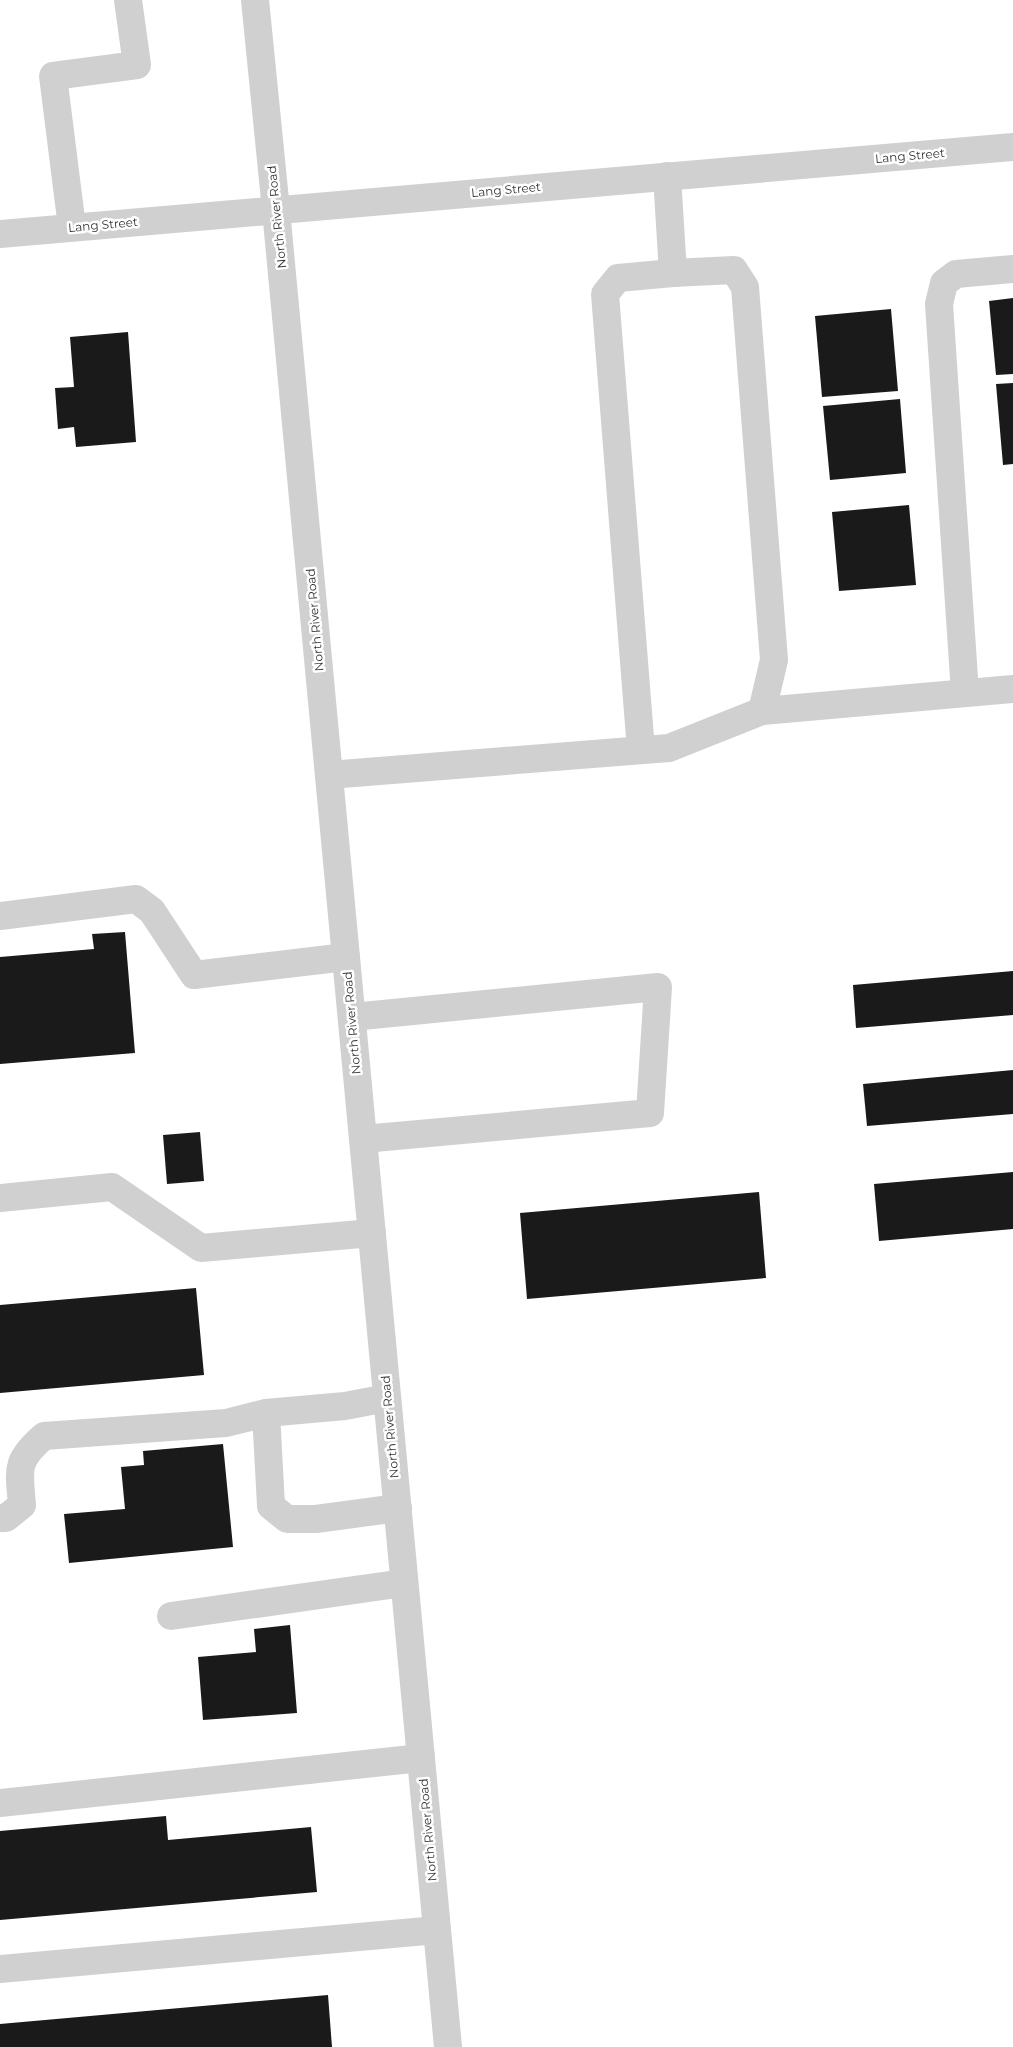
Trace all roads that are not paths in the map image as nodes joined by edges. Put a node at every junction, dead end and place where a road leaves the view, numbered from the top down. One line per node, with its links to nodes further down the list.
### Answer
1 (128, 0): 6 (street)
2 (255, 0): 5 (street, North River Road)
3 (1013, 147): 4 (street, Lang Street)
4 (667, 176): 5 (street, Lang Street); 9 (street)
5 (276, 210): 6 (street, Lang Street); 14 (street, North River Road)
6 (72, 228): 7 (street, Lang Street)
7 (0, 234)
8 (1013, 269): 11 (street)
9 (672, 273): 12 (street); 13 (street)
10 (1013, 689): 11 (street)
11 (965, 693): 12 (street)
12 (762, 711): 13 (street)
13 (641, 750): 14 (street)
14 (329, 775): 16 (street, North River Road)
15 (0, 916): 16 (street)
16 (346, 957): 17 (street, North River Road)
17 (352, 1017): 18 (street, North River Road); 18 (street)
18 (363, 1139): 20 (street, North River Road)
19 (0, 1198): 20 (street)
20 (372, 1232): 21 (street, North River Road)
21 (387, 1398): 22 (street); 23 (street, North River Road)
22 (266, 1413): 23 (street); 24 (street)
23 (398, 1508): 25 (street, North River Road)
24 (0, 1518)
25 (404, 1583): 26 (street); 27 (street, North River Road)
26 (171, 1616)
27 (421, 1758): 28 (street); 29 (street, North River Road)
28 (0, 1803)
29 (437, 1930): 30 (street); 31 (street, North River Road)
30 (0, 1969)
31 (448, 2047)

